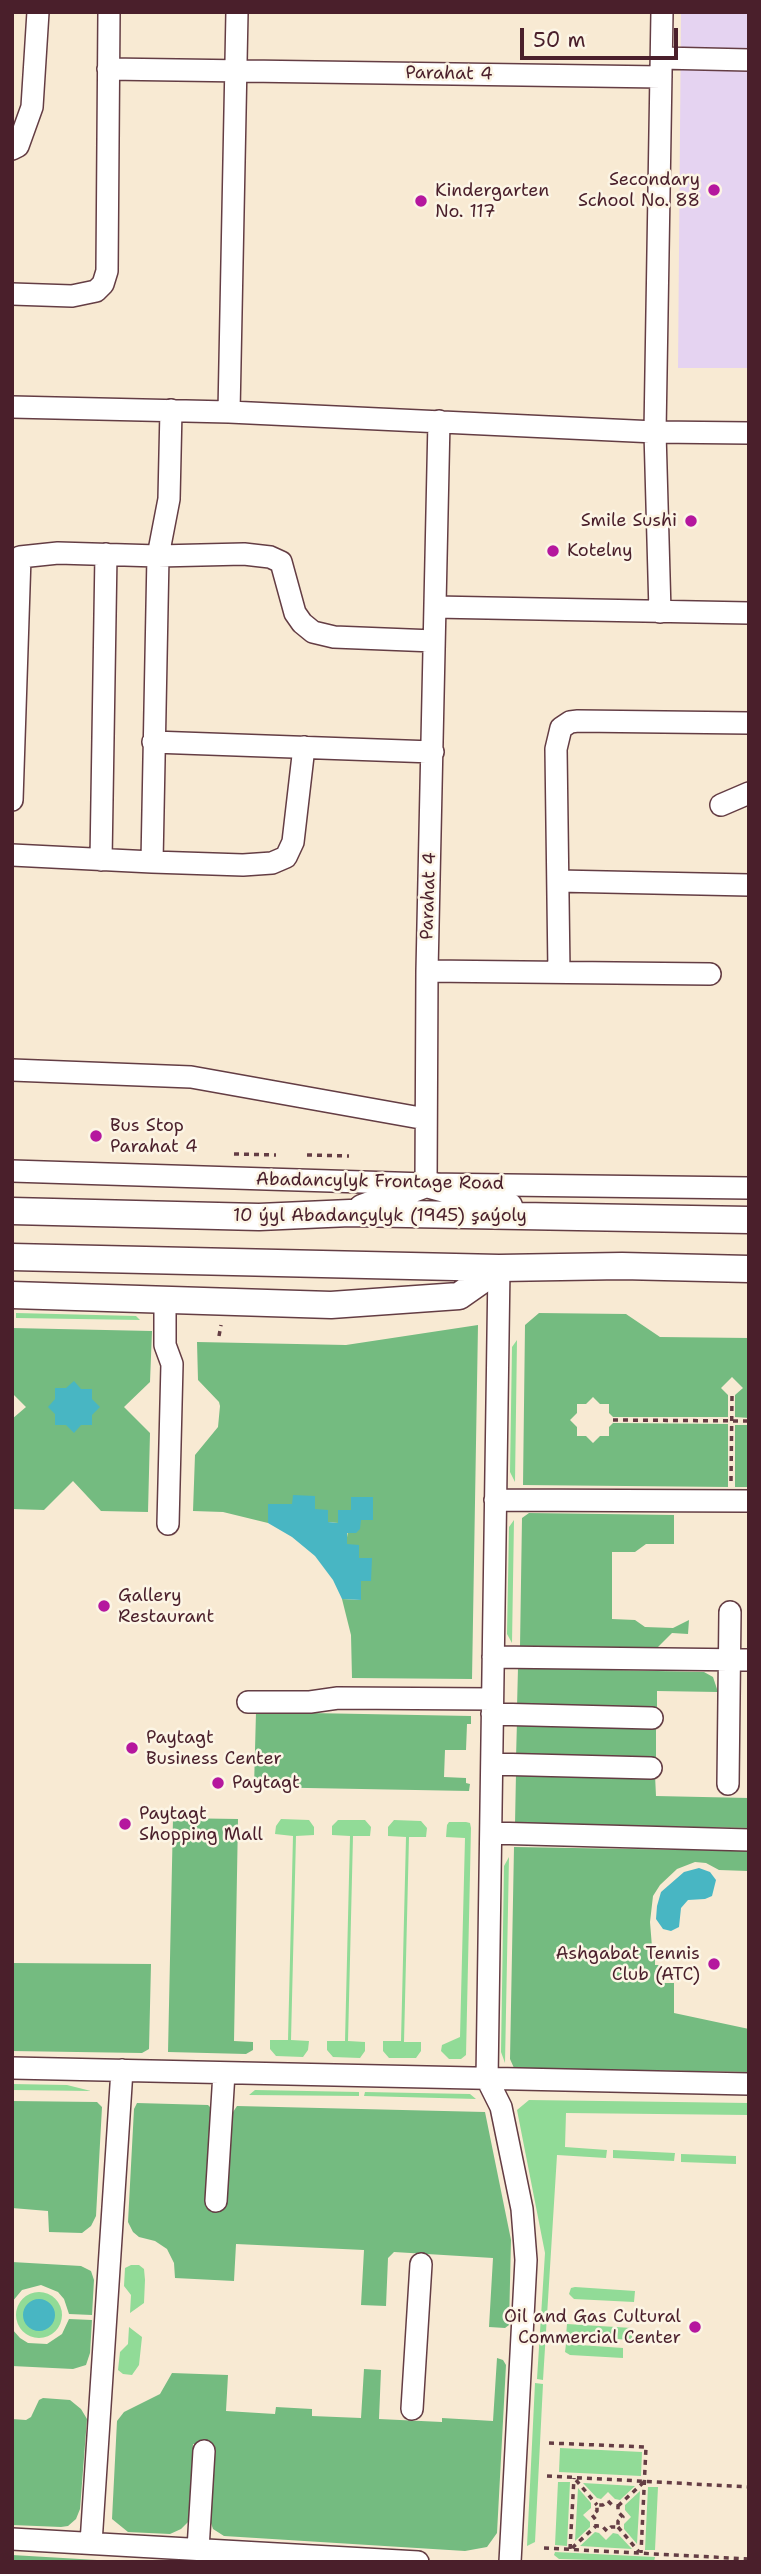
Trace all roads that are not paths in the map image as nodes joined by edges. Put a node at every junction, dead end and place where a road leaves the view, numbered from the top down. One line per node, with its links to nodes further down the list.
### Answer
1 (38, 12): 9 (street)
2 (109, 12): 7 (street)
3 (237, 12): 8 (street)
4 (662, 12): 6 (street)
5 (749, 60): 6 (street, Parahat 4)
6 (661, 68): 8 (street, Parahat 4); 15 (street)
7 (108, 69): 8 (street, Parahat 4); 10 (street)
8 (236, 72): 13 (street)
9 (12, 149)
10 (12, 294)
11 (12, 407): 12 (street)
12 (171, 410): 13 (street); 18 (street)
13 (229, 412): 14 (street)
14 (439, 421): 15 (street); 20 (street, Parahat 4)
15 (655, 432): 16 (street); 21 (street)
16 (749, 433)
17 (106, 554): 18 (street); 19 (street); 33 (street)
18 (158, 556): 23 (street); 26 (street)
19 (16, 557): 24 (street)
20 (435, 607): 21 (street); 23 (street, Parahat 4)
21 (660, 612): 22 (street)
22 (749, 614)
23 (434, 641): 28 (street, Parahat 4)
24 (13, 721): 30 (street)
25 (749, 723): 35 (street)
26 (153, 742): 27 (street); 34 (street)
27 (304, 747): 28 (street); 34 (street)
28 (433, 752): 37 (street, Parahat 4)
29 (749, 793): 31 (street)
30 (12, 800)
31 (722, 805)
32 (12, 855): 33 (street)
33 (101, 860): 34 (street)
34 (152, 862)
35 (558, 881): 36 (street); 38 (street)
36 (749, 885)
37 (427, 971): 38 (street); 41 (street, Parahat 4)
38 (559, 972): 39 (street)
39 (710, 974)
40 (12, 1070): 41 (street)
41 (426, 1119): 43 (street, Parahat 4)
42 (12, 1171): 43 (street, Abadancylyk Frontage Road)
43 (426, 1184): 44 (street, Abadancylyk Frontage Road); 46 (main road); 47 (main road)
44 (749, 1188)
45 (12, 1212): 46 (main road, 10 ýyl Abadançylyk (1945) şaýoly)
46 (350, 1213): 47 (main road, 10 ýyl Abadançylyk (1945) şaýoly)
47 (548, 1216): 48 (main road, 10 ýyl Abadançylyk (1945) şaýoly)
48 (749, 1220)
49 (12, 1257): 50 (main road)
50 (499, 1268): 51 (main road); 53 (main road); 54 (street)
51 (749, 1269)
52 (12, 1295): 53 (main road)
53 (165, 1300): 56 (street)
54 (495, 1500): 55 (street); 58 (street)
55 (749, 1501)
56 (169, 1524)
57 (730, 1612): 59 (street)
58 (493, 1657): 59 (street); 61 (street)
59 (739, 1660): 65 (street)
60 (248, 1702): 61 (street)
61 (492, 1706): 62 (street); 63 (street)
62 (652, 1718)
63 (492, 1764): 64 (street); 66 (street)
64 (651, 1768)
65 (728, 1784)
66 (491, 1833): 67 (street); 71 (street)
67 (749, 1840)
68 (12, 2068): 69 (street)
69 (122, 2070): 70 (street); 78 (street)
70 (224, 2073): 71 (street); 73 (street)
71 (487, 2079): 72 (street); 82 (street)
72 (749, 2084)
73 (216, 2201)
74 (421, 2264): 75 (street)
75 (412, 2409)
76 (204, 2451): 79 (street)
77 (12, 2539): 78 (street)
78 (91, 2543): 80 (street)
79 (198, 2549): 80 (street); 81 (street)
80 (167, 2555)
81 (418, 2562)
82 (510, 2562)

